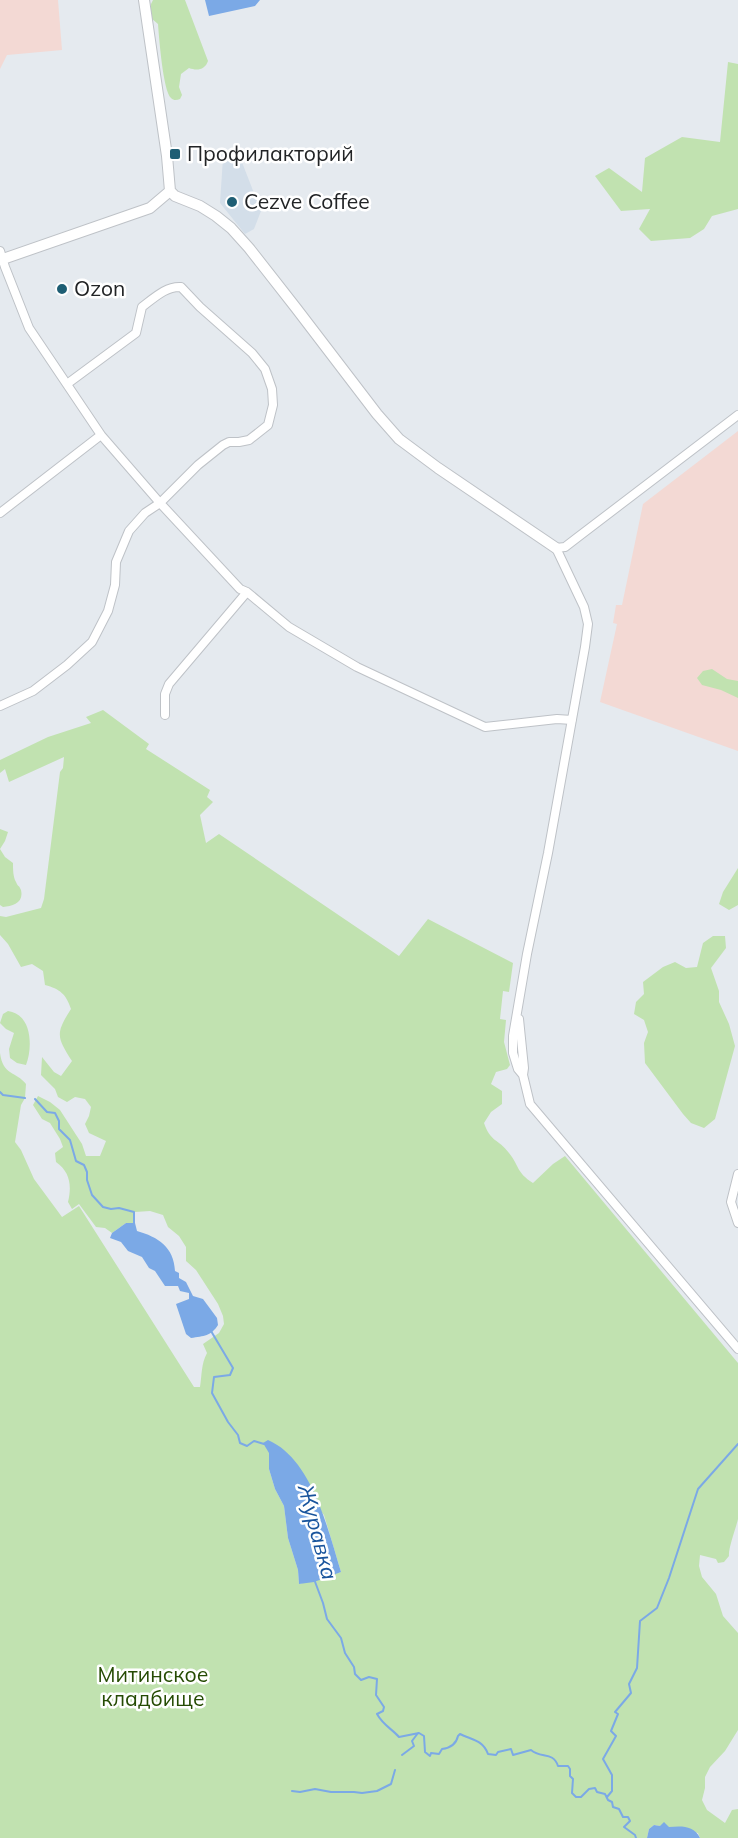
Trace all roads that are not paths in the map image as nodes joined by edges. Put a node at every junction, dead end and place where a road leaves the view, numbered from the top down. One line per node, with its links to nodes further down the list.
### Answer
1 (144, 0): 2 (street)
2 (170, 191): 3 (street); 9 (street)
3 (1, 257): 4 (street)
4 (67, 384): 6 (street); 7 (street)
5 (738, 415): 9 (street)
6 (101, 435): 7 (street); 8 (street)
7 (160, 503): 10 (street); 11 (street)
8 (0, 513)
9 (556, 548): 13 (street)
10 (247, 592): 12 (street); 13 (street)
11 (0, 706)
12 (165, 715)
13 (572, 720): 16 (street)
14 (738, 1173): 15 (street)
15 (738, 1223)
16 (738, 1349)

